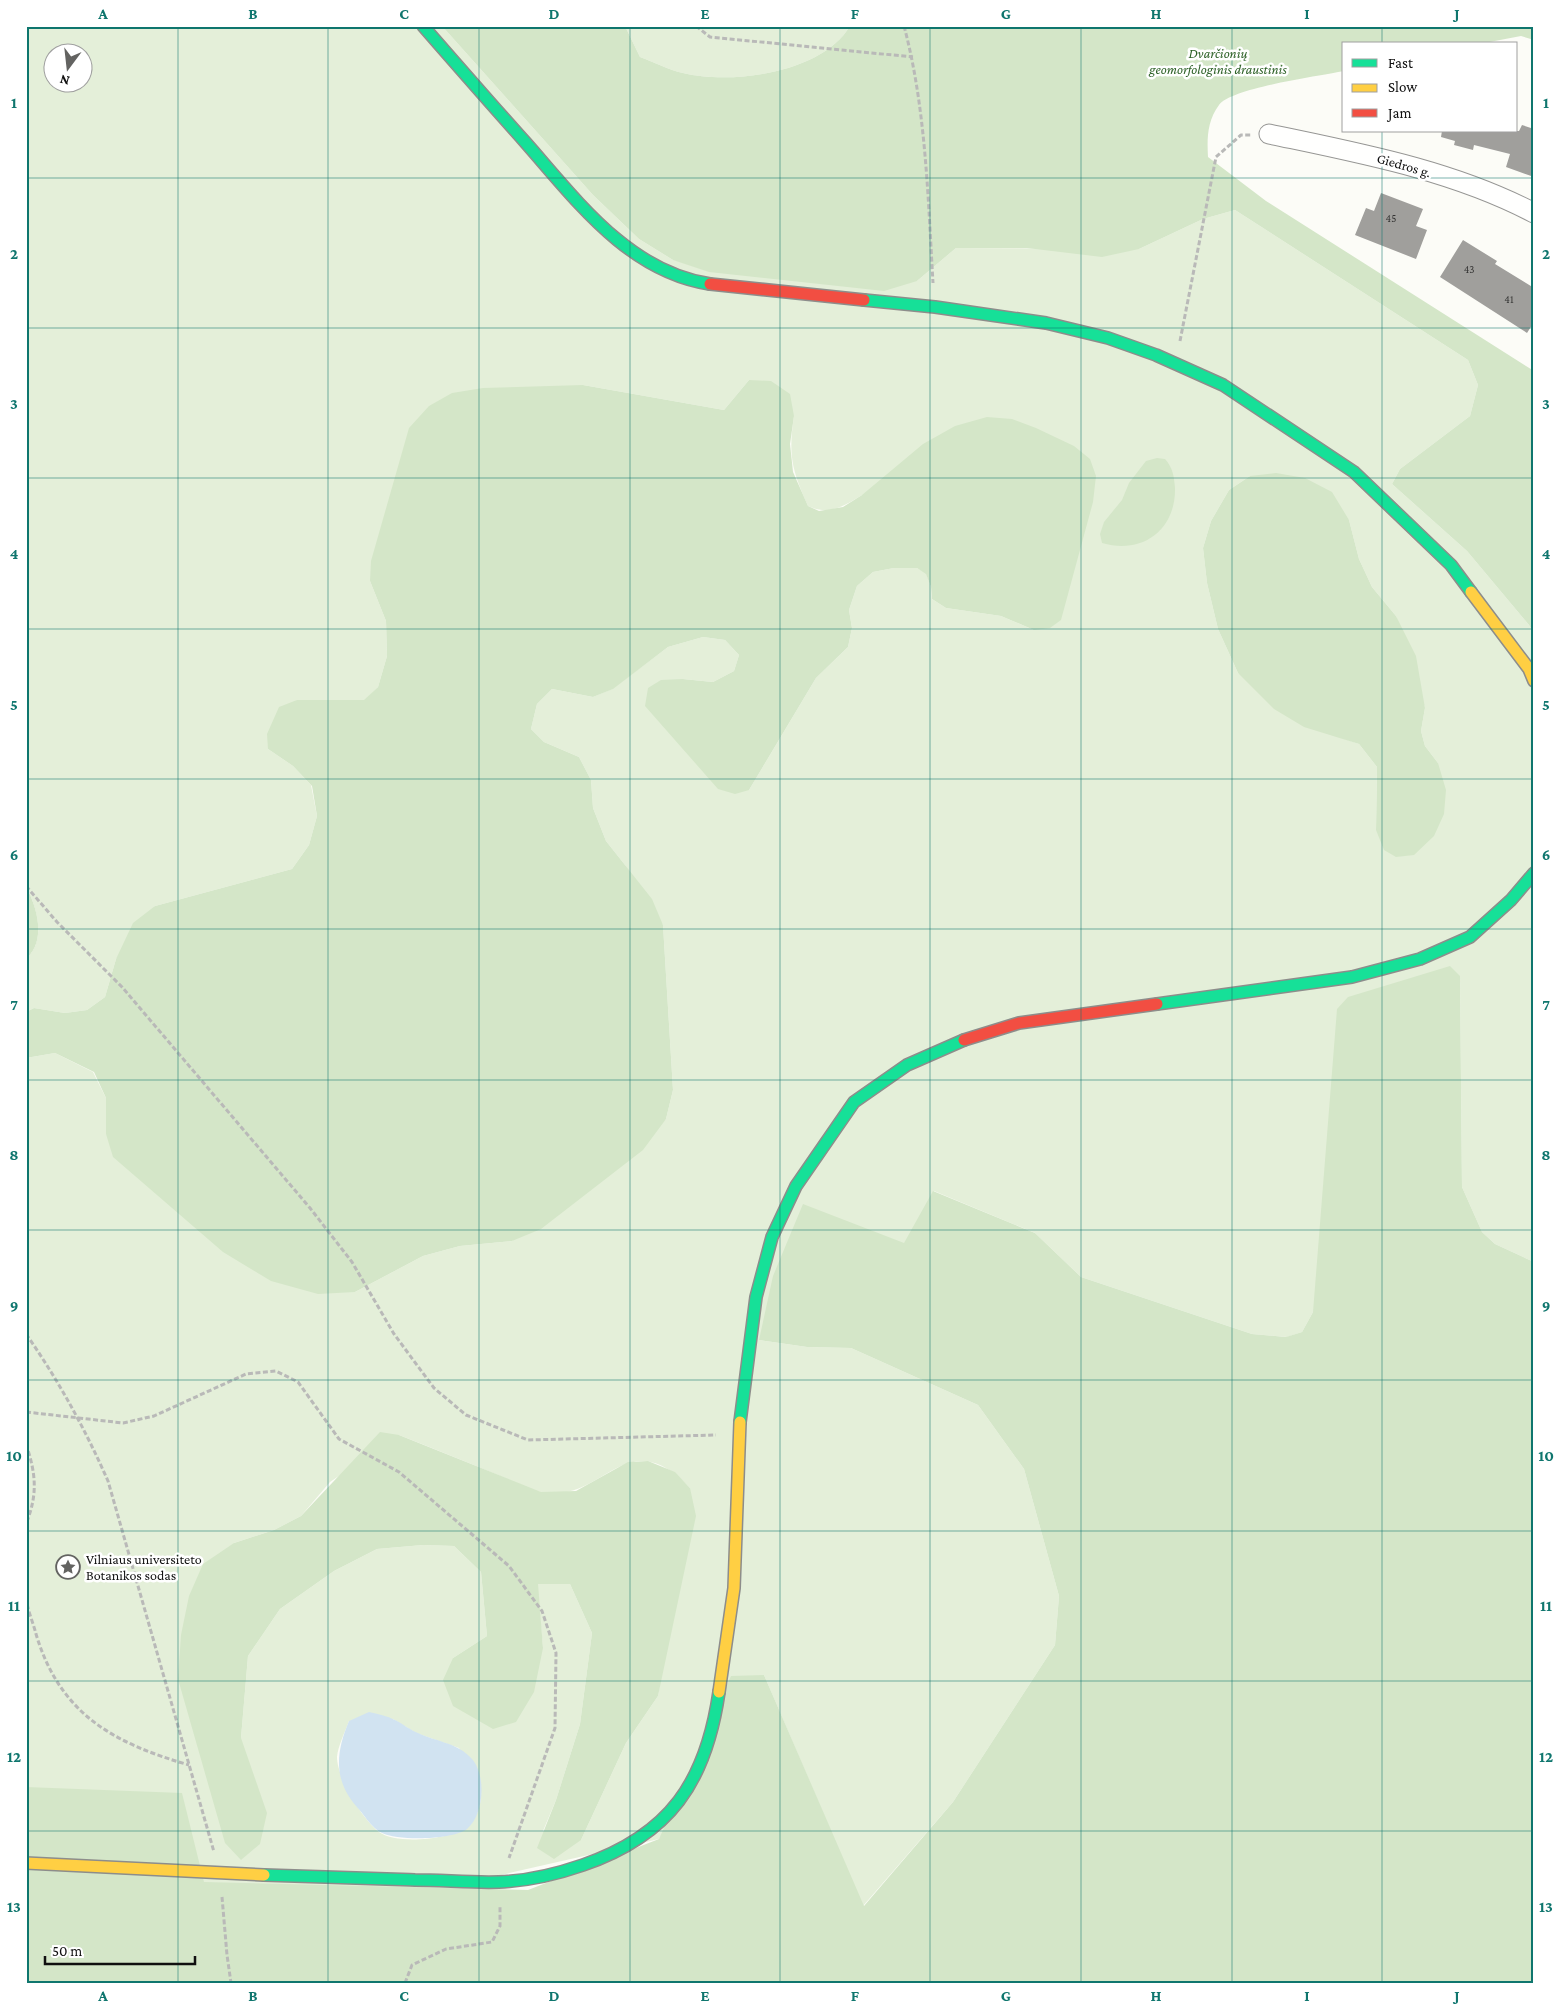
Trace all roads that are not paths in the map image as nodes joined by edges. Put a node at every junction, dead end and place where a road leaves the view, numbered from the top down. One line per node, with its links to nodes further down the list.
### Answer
1 (423, 26): 4 (street)
2 (1269, 134): 3 (street, Giedros g.)
3 (1534, 213)
4 (1534, 682)
5 (1534, 873): 6 (street)
6 (26, 1863)

